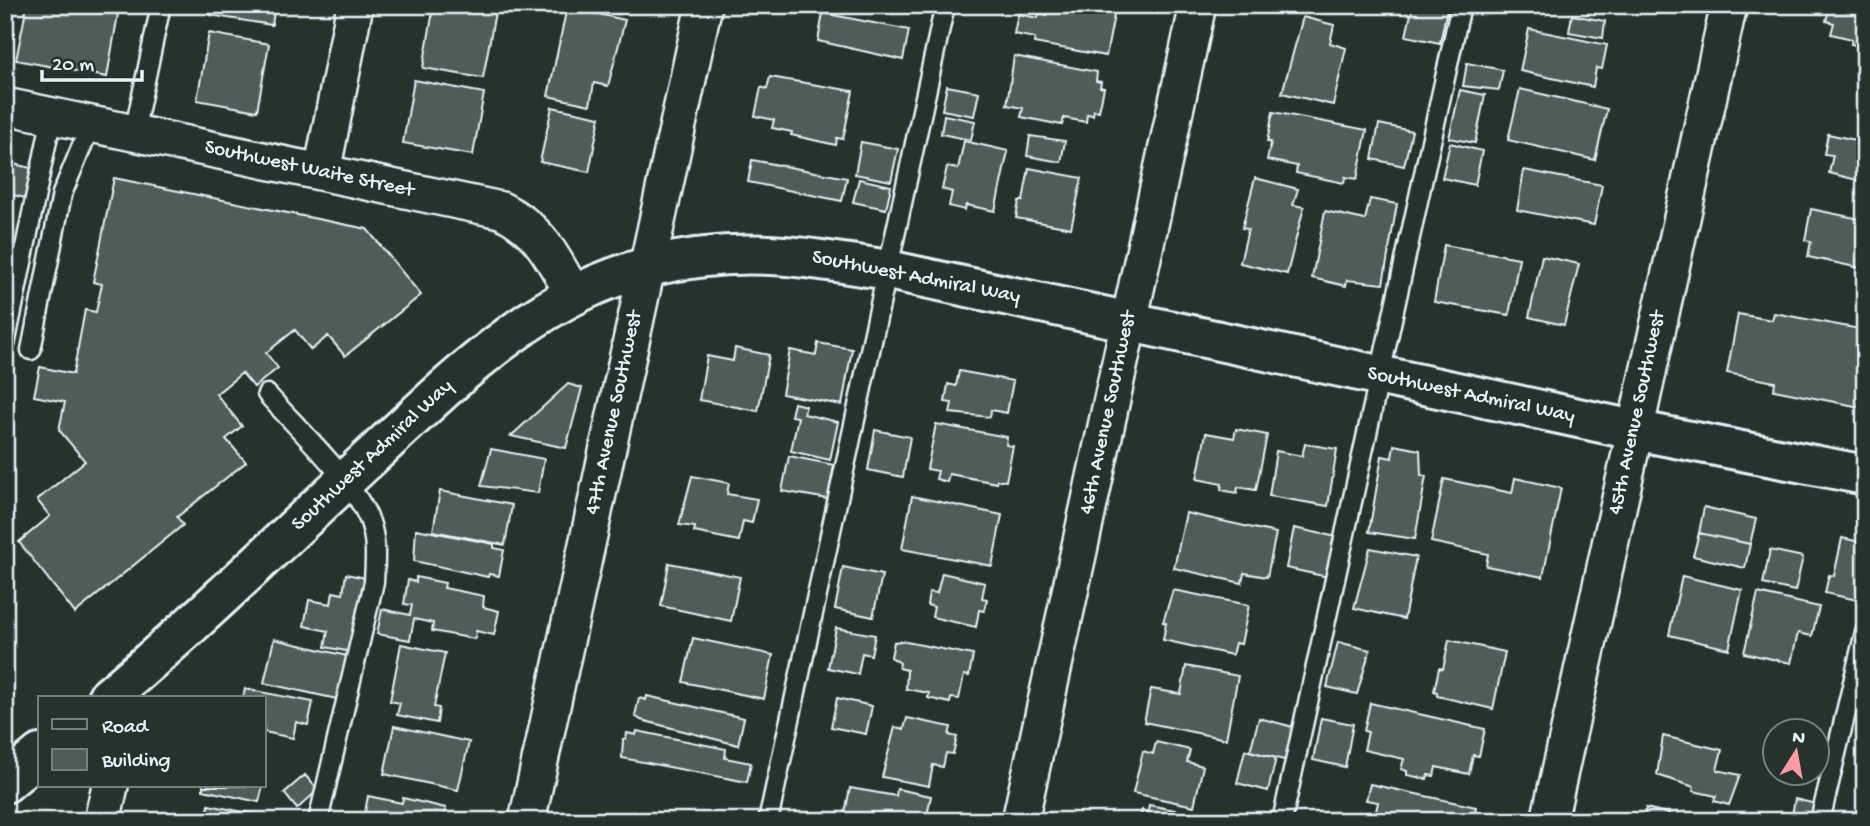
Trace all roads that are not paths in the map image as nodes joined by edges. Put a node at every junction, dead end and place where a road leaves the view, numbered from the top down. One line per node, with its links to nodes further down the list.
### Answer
1 (161, 5): 11 (lane)
2 (355, 5): 12 (street)
3 (704, 5): 13 (street, 47th Avenue Southwest)
4 (945, 5): 14 (lane)
5 (1198, 5): 16 (street, 46th Avenue Southwest)
6 (1461, 5): 19 (lane)
7 (1729, 5): 21 (street, 45th Avenue Southwest)
8 (5, 106): 9 (street, Southwest Waite Street)
9 (52, 116): 10 (street, Southwest Waite Street); 17 (lane)
10 (91, 124): 11 (street, Southwest Waite Street); 18 (lane)
11 (134, 133): 12 (street, Southwest Waite Street)
12 (322, 172): 15 (street, Southwest Waite Street)
13 (645, 268): 14 (main road, Southwest Admiral Way); 15 (main road, Southwest Admiral Way); 31 (street, 47th Avenue Southwest)
14 (888, 270): 16 (main road, Southwest Admiral Way); 32 (lane)
15 (574, 295): 23 (main road, Southwest Admiral Way)
16 (1129, 320): 19 (main road, Southwest Admiral Way); 33 (street, 46th Avenue Southwest)
17 (5, 345)
18 (31, 350)
19 (1378, 376): 21 (main road, Southwest Admiral Way); 34 (lane)
20 (267, 394): 23 (lane)
21 (1634, 430): 22 (main road, Southwest Admiral Way); 35 (street, 45th Avenue Southwest)
22 (1865, 475)
23 (344, 482): 25 (main road, Southwest Admiral Way); 30 (lane)
24 (1865, 632): 36 (lane)
25 (123, 691)
26 (38, 756): 27 (main road)
27 (5, 783)
28 (110, 788): 29 (street)
29 (102, 821)
30 (318, 821)
31 (527, 821)
32 (768, 821)
33 (1020, 821)
34 (1282, 821)
35 (1549, 821)
36 (1820, 821)

